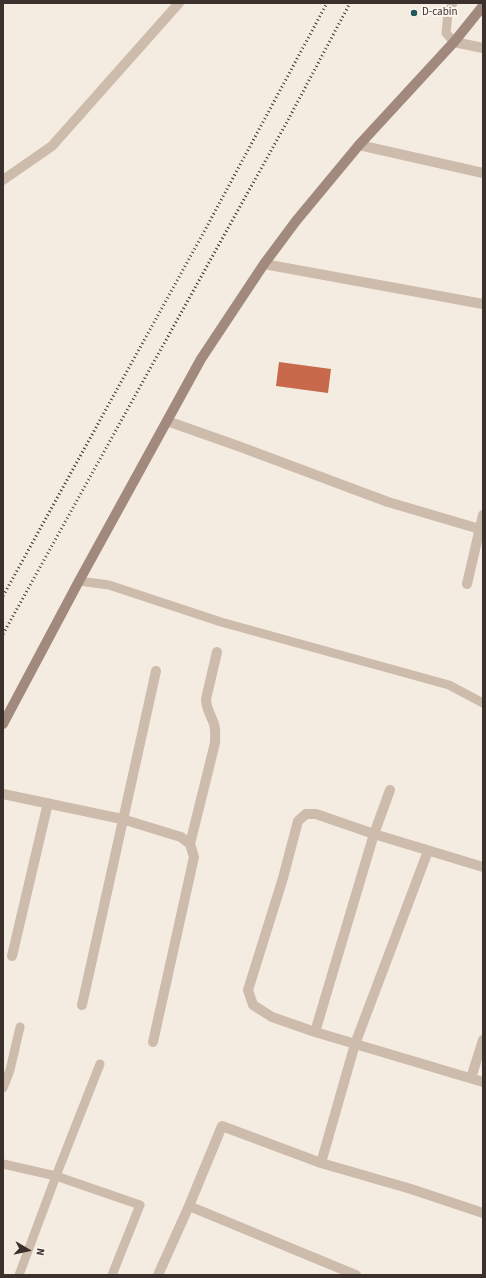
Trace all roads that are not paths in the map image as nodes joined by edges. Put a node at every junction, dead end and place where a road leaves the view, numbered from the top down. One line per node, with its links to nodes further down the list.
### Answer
1 (179, 3): 8 (street)
2 (452, 3): 4 (lane)
3 (483, 6): 4 (main road)
4 (454, 42): 5 (street); 6 (main road)
5 (483, 48)
6 (360, 145): 7 (street); 9 (main road)
7 (483, 173)
8 (3, 180)
9 (264, 264): 10 (street); 11 (main road)
10 (483, 304)
11 (167, 421): 13 (street); 14 (main road)
12 (483, 515): 13 (street)
13 (481, 530): 15 (street)
14 (79, 580): 18 (lane); 19 (main road)
15 (467, 584)
16 (217, 652): 25 (street)
17 (156, 671): 23 (street)
18 (483, 702)
19 (3, 724)
20 (390, 790): 24 (street)
21 (3, 794): 22 (street)
22 (48, 802): 23 (street); 28 (street)
23 (123, 820): 25 (street); 29 (street)
24 (374, 834): 26 (street); 31 (street); 31 (street)
25 (190, 844): 33 (street)
26 (428, 851): 27 (street); 34 (street)
27 (483, 867)
28 (12, 956)
29 (82, 1005)
30 (20, 1027): 38 (lane)
31 (315, 1032): 34 (street)
32 (483, 1040): 36 (street)
33 (153, 1042)
34 (355, 1044): 36 (street); 39 (street)
35 (100, 1064): 41 (lane)
36 (471, 1078): 37 (street)
37 (483, 1082)
38 (3, 1088)
39 (321, 1163): 42 (street); 43 (street)
40 (3, 1164): 41 (lane)
41 (56, 1176): 44 (lane); 45 (lane)
42 (189, 1206): 46 (street); 47 (street)
43 (483, 1213)
44 (19, 1275)
45 (112, 1275)
46 (158, 1275)
47 (356, 1275)

